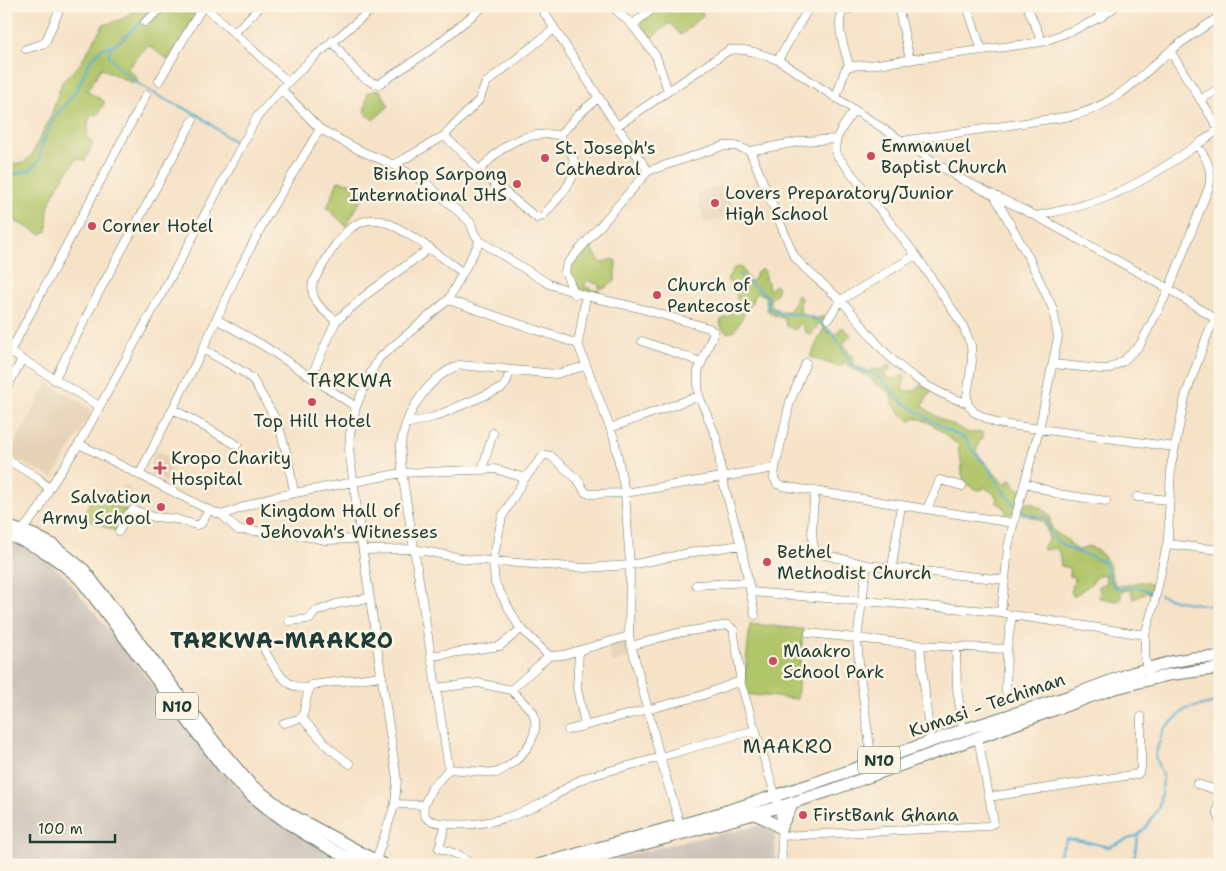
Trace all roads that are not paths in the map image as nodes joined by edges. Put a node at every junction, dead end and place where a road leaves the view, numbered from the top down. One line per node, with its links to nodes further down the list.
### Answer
1 (60, 6): 27 (street)
2 (164, 6): 21 (street)
3 (203, 6): 24 (street); 33 (street)
4 (262, 6): 24 (street)
5 (376, 6): 25 (street)
6 (484, 6): 25 (street)
7 (540, 6): 23 (street)
8 (612, 6): 22 (street)
9 (656, 6): 22 (street)
10 (810, 6): 30 (street)
11 (830, 6): 18 (street)
12 (858, 6): 18 (street)
13 (898, 6): 31 (street)
14 (967, 6): 28 (street)
15 (1027, 6): 26 (street)
16 (1096, 6): 20 (street)
17 (1116, 6): 20 (street)
18 (842, 12): 32 (street)
19 (1220, 16): 29 (street)
20 (1101, 17): 26 (street)
21 (145, 22)
22 (632, 25): 37 (street)
23 (554, 29): 39 (street); 48 (street)
24 (234, 33): 34 (street)
25 (332, 41): 34 (street)
26 (1042, 42): 28 (street)
27 (26, 49)
28 (982, 51): 31 (street)
29 (1170, 51): 41 (street); 50 (street)
30 (778, 60): 37 (street); 40 (street)
31 (910, 60): 32 (street)
32 (849, 66): 40 (street)
33 (159, 81)
34 (288, 82): 36 (street)
35 (1220, 88): 41 (street)
36 (281, 89): 45 (street); 87 (street)
37 (668, 91): 44 (street)
38 (146, 94): 75 (street)
39 (599, 97): 44 (street); 47 (street)
40 (836, 98): 42 (street)
41 (1200, 100): 46 (street)
42 (854, 110): 49 (street); 50 (street)
43 (193, 120): 83 (street)
44 (617, 126): 55 (street)
45 (320, 129): 53 (street); 68 (street)
46 (1220, 129): 51 (street)
47 (560, 135): 54 (street); 54 (street)
48 (444, 136): 53 (street); 54 (street)
49 (836, 139): 52 (street); 60 (street)
50 (902, 141): 56 (street)
51 (1197, 145): 57 (street); 62 (street)
52 (750, 150): 55 (street); 66 (street)
53 (394, 165): 58 (street)
54 (479, 171)
55 (648, 171): 63 (street)
56 (994, 195): 57 (street); 79 (street)
57 (1036, 216): 62 (street)
58 (480, 241): 61 (street); 63 (street)
59 (430, 248): 61 (street); 71 (street); 71 (street)
60 (916, 255): 66 (street); 86 (street)
61 (462, 272): 65 (street)
62 (1169, 289): 70 (street); 79 (street)
63 (575, 294): 64 (street)
64 (586, 296): 73 (street); 77 (street)
65 (448, 300): 73 (street); 88 (street)
66 (841, 300): 69 (street); 86 (street)
67 (1220, 310): 70 (street)
68 (216, 319): 74 (street); 82 (street)
69 (828, 319)
70 (1217, 320): 96 (street)
71 (336, 321): 82 (street)
72 (642, 342): 77 (street)
73 (578, 344): 80 (street)
74 (203, 349): 89 (street); 109 (street)
75 (8, 351): 76 (street)
76 (22, 359): 83 (street); 84 (street)
77 (701, 362): 85 (street)
78 (806, 363): 98 (street)
79 (1053, 364): 92 (street)
80 (586, 366): 81 (street); 91 (street)
81 (510, 371): 90 (street); 90 (street)
82 (311, 377): 88 (street)
83 (54, 380): 87 (street)
84 (6, 390)
85 (699, 396): 91 (street); 103 (street)
86 (967, 403): 92 (street)
87 (99, 406): 94 (street)
88 (356, 407): 104 (street)
89 (173, 409): 95 (street); 101 (street)
90 (406, 424): 100 (street)
91 (610, 428): 110 (street)
92 (1039, 430): 96 (street); 105 (street)
93 (493, 433): 99 (street)
94 (79, 444): 101 (street); 107 (street)
95 (237, 445)
96 (1175, 447): 112 (street)
97 (6, 459): 107 (street)
98 (775, 468): 103 (street); 108 (street)
99 (482, 470): 100 (street); 102 (street)
100 (402, 473): 104 (street); 127 (street)
101 (138, 475): 116 (street)
102 (525, 478): 110 (street); 129 (street)
103 (722, 478): 110 (street); 125 (street)
104 (353, 482): 109 (street); 123 (street)
105 (1026, 483): 113 (street); 118 (street)
106 (962, 486): 115 (street)
107 (49, 489): 122 (street)
108 (815, 491): 114 (street); 131 (street)
109 (294, 493): 117 (street)
110 (625, 493): 130 (street)
111 (1137, 497): 112 (street)
112 (1170, 500): 124 (street)
113 (1106, 501)
114 (901, 505): 115 (street); 132 (street)
115 (927, 509): 118 (street)
116 (209, 510): 117 (street); 120 (street)
117 (222, 515): 123 (street)
118 (1013, 524): 133 (street)
119 (6, 526): 122 (highway, N10)
120 (119, 531)
121 (6, 534): 122 (highway, N10)
122 (20, 535): 193 (highway, N10); 194 (highway, N10)
123 (361, 540): 126 (street)
124 (1167, 544): 128 (street); 145 (street)
125 (741, 545): 130 (street); 134 (street)
126 (363, 550): 127 (street); 137 (street)
127 (414, 550): 129 (street); 154 (street)
128 (1220, 550)
129 (493, 562): 130 (street); 143 (street)
130 (630, 565): 146 (street)
131 (867, 565): 132 (street); 138 (street)
132 (892, 568): 133 (street)
133 (1005, 580): 139 (street)
134 (748, 582): 135 (street); 136 (street)
135 (696, 585)
136 (751, 592): 138 (street); 140 (street)
137 (370, 598): 142 (street); 159 (street)
138 (862, 601): 139 (street); 147 (street)
139 (1001, 612): 141 (street)
140 (755, 615)
141 (1012, 615): 145 (street); 152 (street)
142 (289, 622)
143 (521, 629): 154 (street); 155 (street)
144 (809, 633): 147 (street)
145 (1146, 635): 158 (street)
146 (629, 636): 150 (street); 153 (street)
147 (857, 639): 149 (street); 177 (street)
148 (261, 642): 161 (street)
149 (920, 645): 151 (street); 175 (street)
150 (632, 646): 160 (street); 166 (street)
151 (956, 646): 152 (street); 173 (street)
152 (1007, 649): 165 (street)
153 (579, 651): 155 (street); 170 (street)
154 (431, 656): 162 (street)
155 (549, 656): 164 (street)
156 (1220, 657): 158 (highway, N10)
157 (1220, 668): 158 (highway, N10)
158 (1149, 674): 163 (highway, N10)
159 (382, 676): 161 (street); 186 (street)
160 (740, 681): 166 (street); 172 (street)
161 (309, 688): 167 (street)
162 (436, 688): 164 (street); 179 (street)
163 (1102, 688): 173 (highway, Kumasi - Techiman / N10); 174 (highway, N10)
164 (511, 690): 179 (street)
165 (1006, 691)
166 (648, 708): 170 (street); 176 (street)
167 (302, 718): 169 (street); 178 (street)
168 (1141, 718): 182 (street)
169 (284, 723)
170 (585, 725): 171 (street)
171 (568, 730)
172 (756, 730): 176 (street); 184 (street)
173 (963, 730): 175 (highway, Kumasi - Techiman / N10)
174 (978, 738): 182 (street); 185 (highway, N10)
175 (930, 742): 177 (highway, Kumasi - Techiman / N10)
176 (660, 757): 190 (street); 191 (street)
177 (872, 762): 184 (highway, Kumasi - Techiman / N10)
178 (350, 764)
179 (449, 769): 187 (street)
180 (1196, 784): 181 (street)
181 (1220, 792)
182 (989, 797): 192 (street)
183 (1220, 797): 189 (street)
184 (775, 802): 185 (highway, N10); 188 (highway, N10); 191 (highway, Kumasi - Techiman / N10); 192 (street)
185 (793, 802): 192 (highway)
186 (395, 804): 187 (street); 193 (street)
187 (424, 805): 190 (street)
188 (754, 814): 192 (highway); 197 (highway, N10)
189 (1220, 818)
190 (446, 824): 195 (street)
191 (680, 825): 196 (highway, Kumasi - Techiman / N10)
192 (780, 830): 198 (street)
193 (378, 864)
194 (362, 865)
195 (472, 865)
196 (538, 865)
197 (567, 865)
198 (782, 865)

